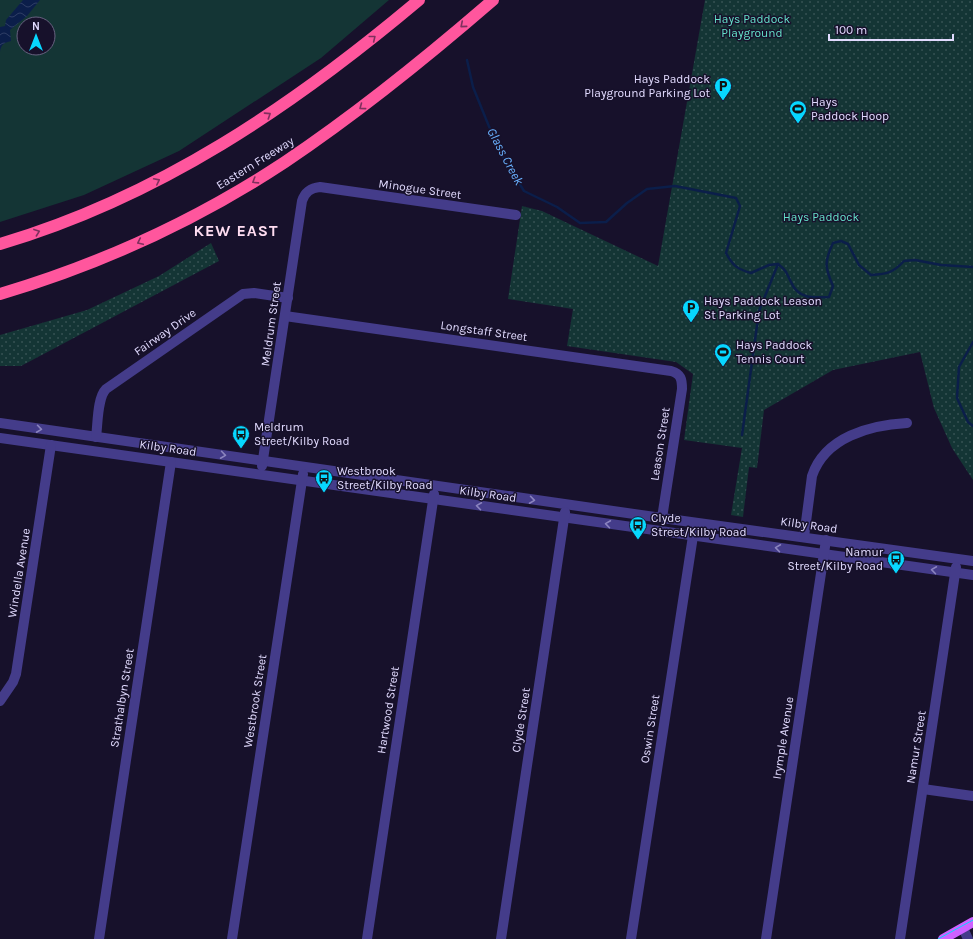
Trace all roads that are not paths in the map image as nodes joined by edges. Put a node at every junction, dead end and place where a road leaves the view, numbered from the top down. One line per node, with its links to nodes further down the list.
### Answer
1 (419, 0): 5 (highway, one-way to 1)
2 (492, 0): 6 (highway, Eastern Freeway, one-way to 6)
3 (320, 187): 4 (street, Minogue Street); 7 (street, Meldrum Street)
4 (516, 216)
5 (0, 244)
6 (0, 294)
7 (288, 298): 8 (street, Meldrum Street); 12 (street, Fairway Drive)
8 (285, 316): 9 (street, Longstaff Street); 15 (street, Meldrum Street)
9 (678, 374): 24 (street, Leason Street)
10 (0, 423): 12 (street, Kilby Road, one-way to 12)
11 (907, 423): 27 (street)
12 (96, 437): 15 (street, Kilby Road, one-way to 15)
13 (0, 438): 14 (street, Kilby Road)
14 (51, 445): 16 (street, Kilby Road); 34 (street, Windella Avenue)
15 (263, 461): 17 (street, Kilby Road); 18 (street, Meldrum Street)
16 (171, 462): 18 (street, Kilby Road); 39 (street, Strathalbyn Street)
17 (304, 467): 19 (street, Westbrook Street); 20 (street, Kilby Road)
18 (262, 475): 19 (street, Kilby Road)
19 (302, 481): 21 (street, Kilby Road); 40 (street, Westbrook Street)
20 (435, 486): 21 (street, Hartwood Street); 22 (street, Kilby Road, one-way to 22)
21 (433, 500): 23 (street, Kilby Road, one-way to 21); 41 (street, Hartwood Street)
22 (566, 504): 23 (street, Clyde Street); 24 (street, Kilby Road)
23 (565, 518): 26 (street, Kilby Road, one-way to 23); 42 (street, Clyde Street)
24 (662, 518): 25 (street, Kilby Road)
25 (698, 523): 26 (street, Oswin Street); 27 (street, Kilby Road)
26 (693, 536): 29 (street, Kilby Road, one-way to 26); 43 (street, Oswin Street)
27 (804, 537): 28 (street, Kilby Road)
28 (826, 540): 29 (street, Irymple Avenue); 30 (street, Kilby Road)
29 (824, 555): 32 (street, Kilby Road, one-way to 29); 44 (street, Irymple Avenue)
30 (958, 559): 31 (street, Kilby Road); 32 (street, Namur Street)
31 (973, 561)
32 (956, 573): 33 (street, Kilby Road); 35 (street, Namur Street)
33 (973, 575)
34 (0, 700)
35 (923, 789): 36 (street); 45 (street, Namur Street)
36 (973, 796)
37 (973, 922): 38 (main road)
38 (963, 928): 46 (main road); 47 (street)
39 (99, 939)
40 (232, 939)
41 (367, 939)
42 (501, 939)
43 (631, 939)
44 (766, 939)
45 (900, 939)
46 (943, 939)
47 (968, 939)

